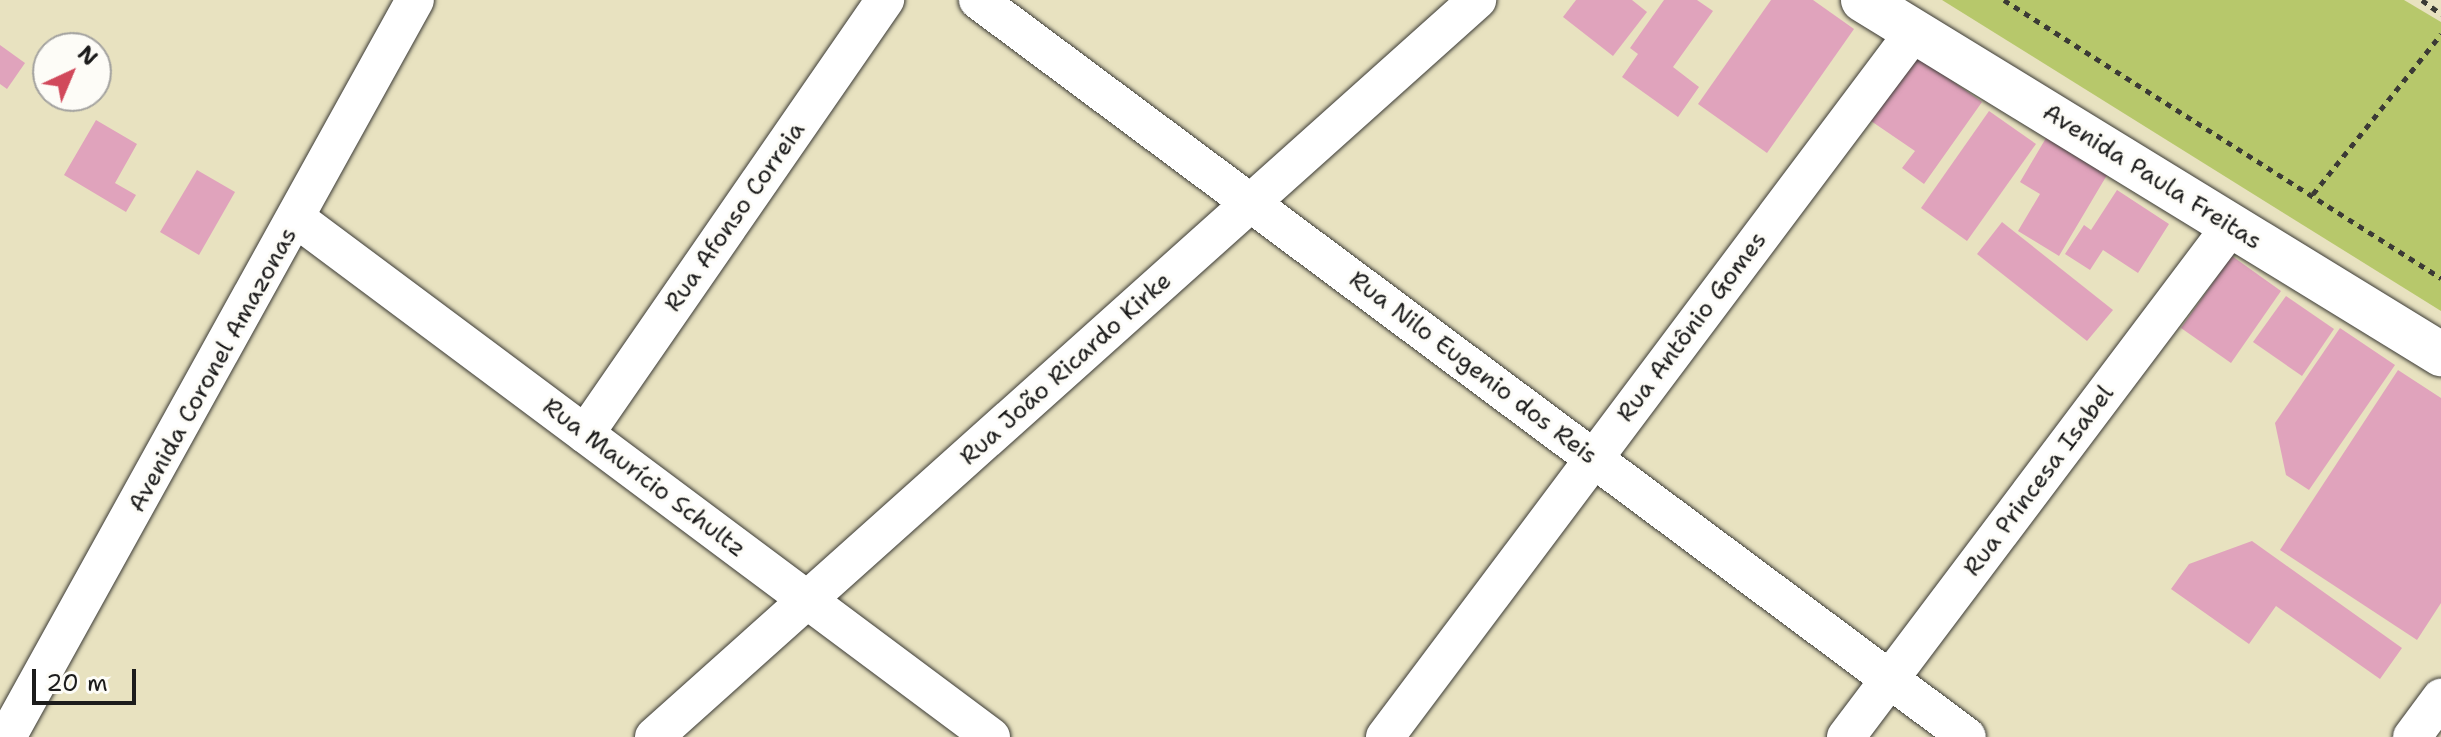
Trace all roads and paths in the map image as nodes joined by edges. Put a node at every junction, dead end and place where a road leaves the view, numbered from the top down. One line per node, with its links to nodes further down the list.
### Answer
1 (415, 0): 13 (street, Avenida Coronel Amazonas)
2 (885, 0): 17 (street, Rua Afonso Correia)
3 (978, 0): 12 (street, Rua Nilo Eugenio dos Reis)
4 (1477, 0): 12 (street, Rua João Ricardo Kirke)
5 (1863, 0): 9 (main road, Avenida Paula Freitas)
6 (2004, 0): 11 (path)
7 (2422, 0): 8 (path)
8 (2441, 14)
9 (1914, 32): 14 (main road, Avenida Paula Freitas); 18 (street, Rua Antônio Gomes)
10 (2441, 34): 11 (path)
11 (2313, 194): 15 (path)
12 (1251, 203): 18 (street, Rua Nilo Eugenio dos Reis); 19 (street, Rua João Ricardo Kirke)
13 (297, 219): 17 (street, Rua Maurício Schultz); 22 (street, Avenida Coronel Amazonas)
14 (2231, 226): 16 (main road, Avenida Paula Freitas); 20 (street, Rua Princesa Isabel)
15 (2441, 278)
16 (2441, 354)
17 (585, 434): 19 (street, Rua Maurício Schultz)
18 (1594, 458): 20 (street, Rua Nilo Eugenio dos Reis); 25 (street, Rua Antônio Gomes)
19 (807, 600): 23 (street, Rua João Ricardo Kirke); 24 (street, Rua Maurício Schultz)
20 (1890, 679): 26 (street, Rua Princesa Isabel); 27 (street, Rua Nilo Eugenio dos Reis)
21 (2441, 698): 28 (street)
22 (15, 734)
23 (654, 737)
24 (991, 737)
25 (1385, 737)
26 (1846, 737)
27 (1967, 737)
28 (2412, 737)

